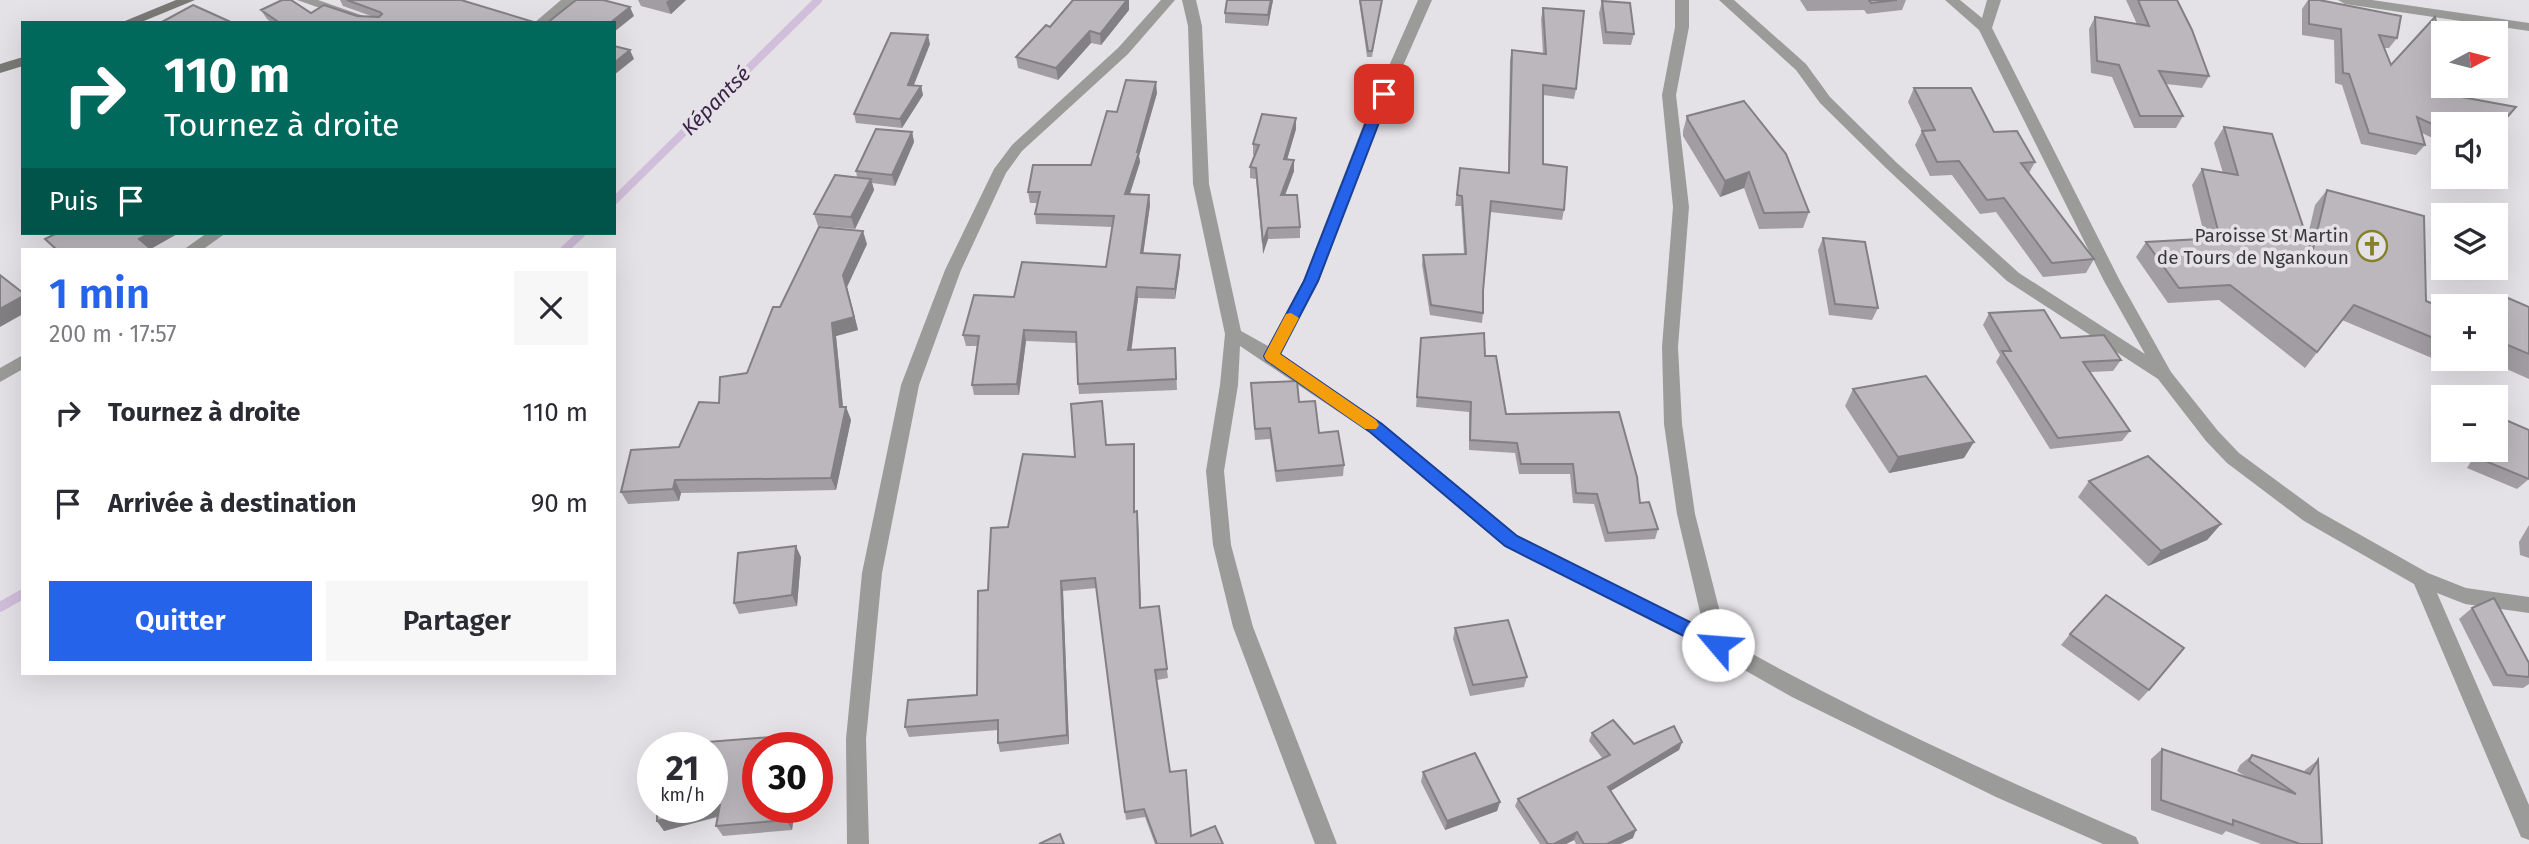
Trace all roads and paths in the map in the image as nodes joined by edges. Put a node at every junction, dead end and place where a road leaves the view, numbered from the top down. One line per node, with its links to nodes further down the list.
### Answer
1 (188, 0): 12 (main road)
2 (304, 0): 13 (street)
3 (569, 0): 14 (street)
4 (1168, 0): 30 (street)
5 (1189, 0): 21 (street)
6 (1425, 0): 22 (street)
7 (1682, 0): 28 (street)
8 (1726, 0): 25 (street)
9 (1952, 0): 16 (street)
10 (1994, 0): 16 (street)
11 (2345, 0): 15 (street)
12 (132, 21)
13 (372, 21)
14 (543, 21)
15 (2529, 27)
16 (1985, 28): 25 (street)
17 (21, 62): 18 (main road)
18 (0, 69)
19 (215, 235): 20 (street)
20 (194, 248)
21 (1233, 334): 22 (street); 31 (street)
22 (1271, 356): 28 (street)
23 (21, 362): 24 (street)
24 (0, 376)
25 (2165, 376): 26 (street)
26 (2421, 579): 27 (street); 29 (street)
27 (2529, 605)
28 (1718, 645): 32 (street)
29 (2529, 830)
30 (858, 844)
31 (1326, 844)
32 (2128, 844)

